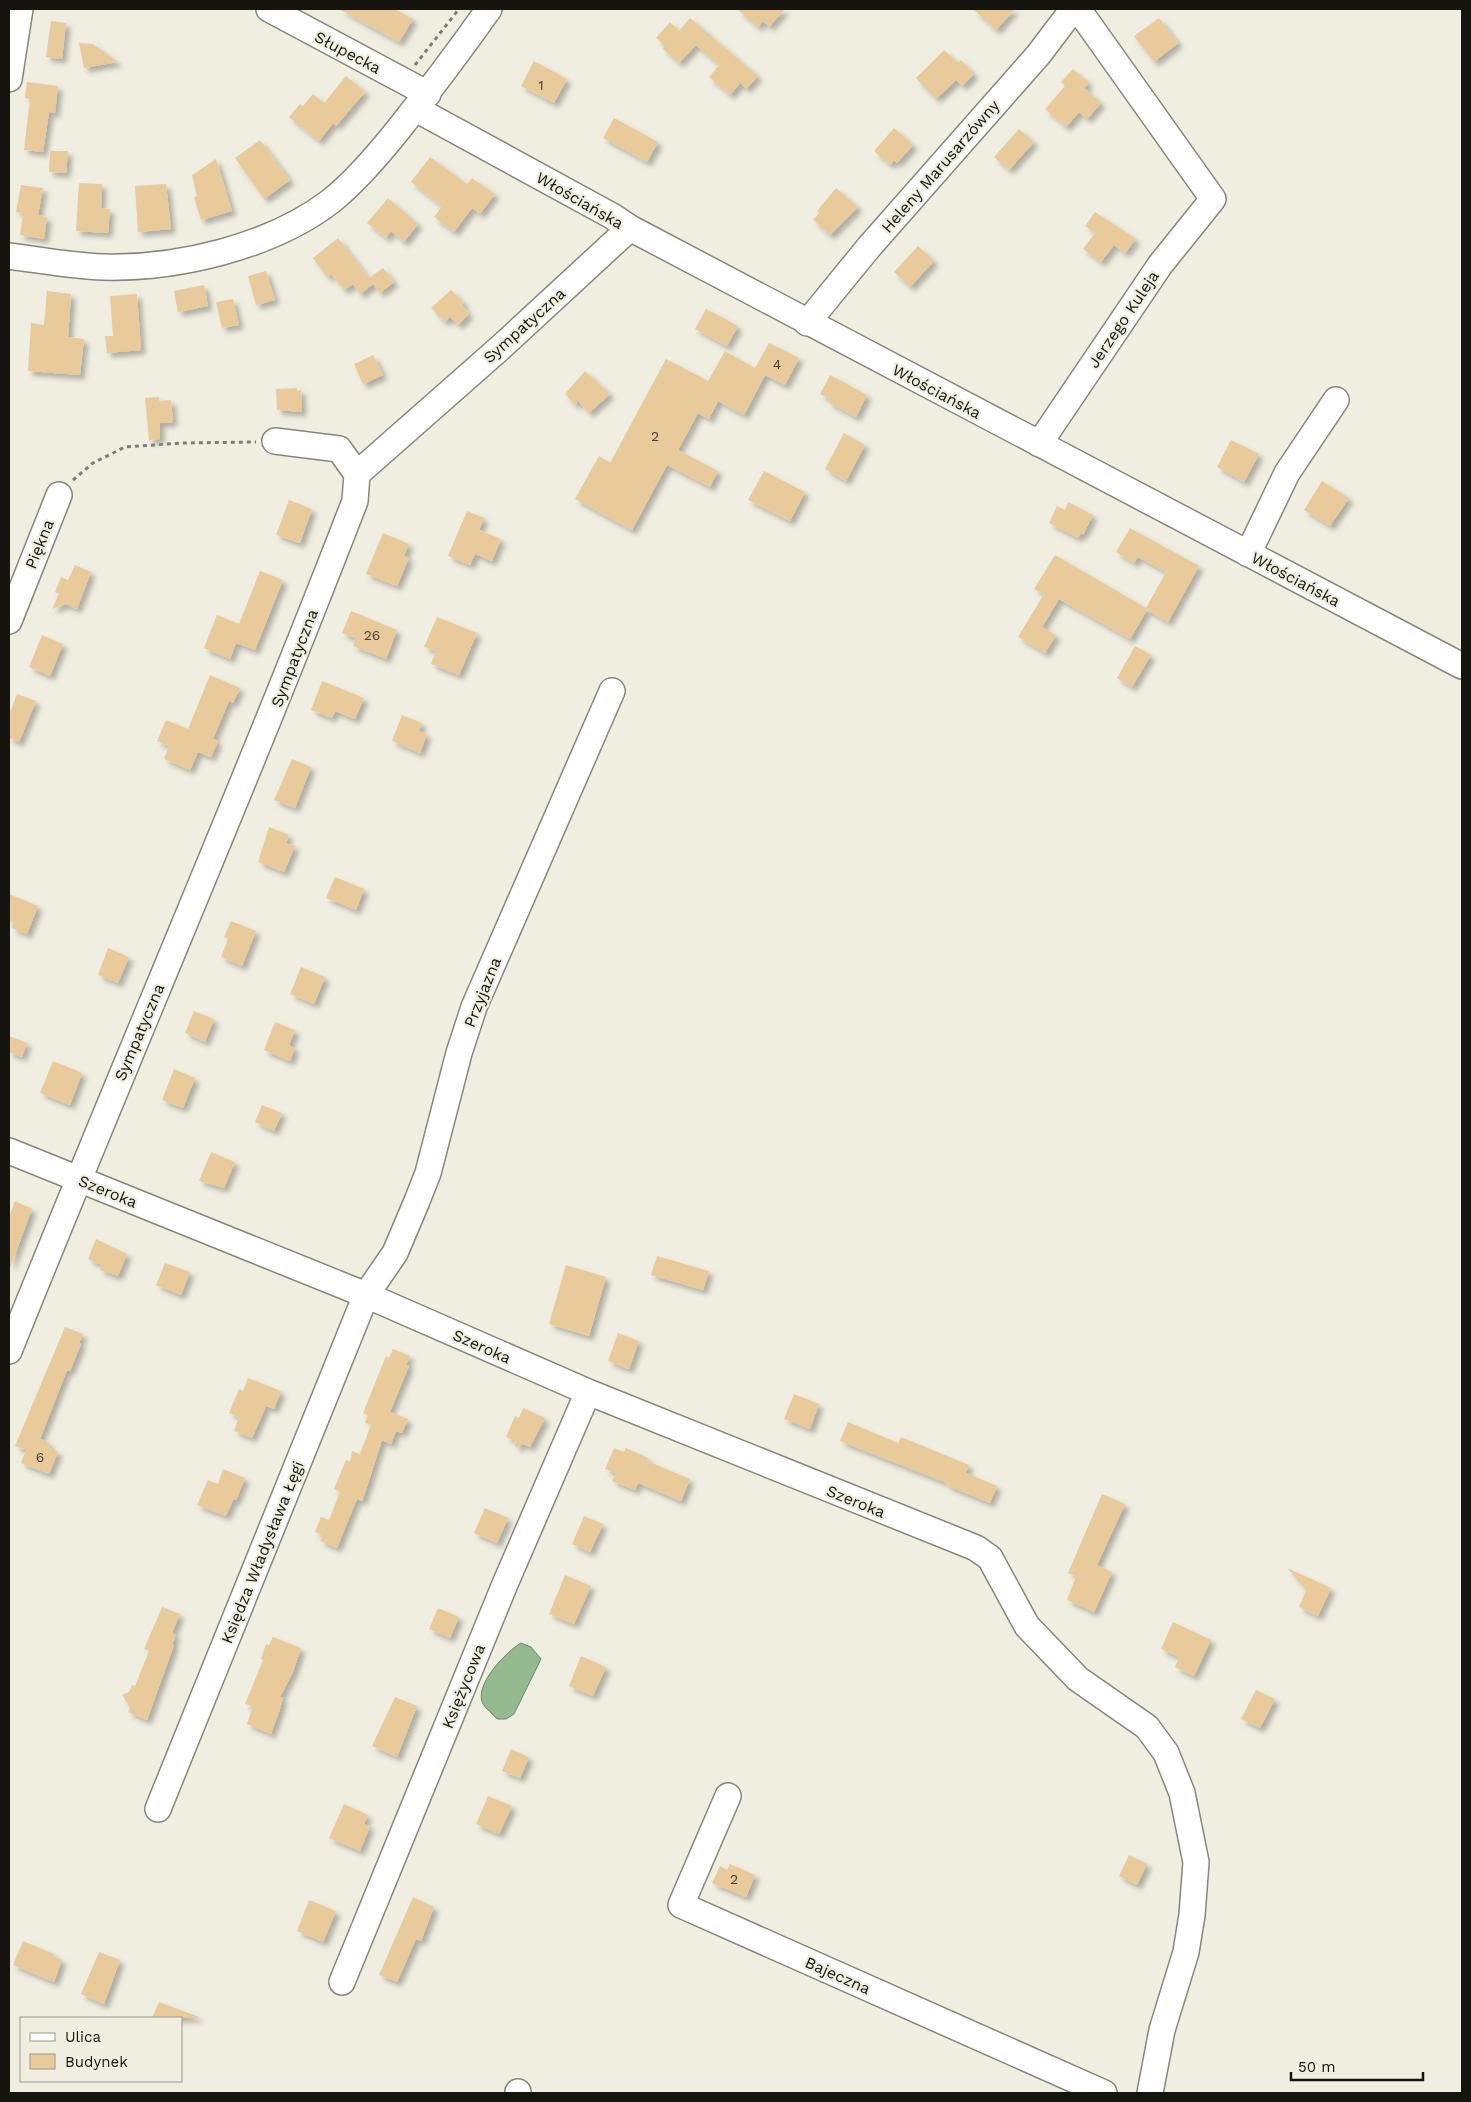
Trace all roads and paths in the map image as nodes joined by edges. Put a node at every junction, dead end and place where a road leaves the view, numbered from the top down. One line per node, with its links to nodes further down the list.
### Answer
1 (20, 9): 7 (street)
2 (269, 9): 8 (street, Słupecka)
3 (459, 9): 8 (path)
4 (489, 9): 9 (street)
5 (1073, 9): 12 (street, Heleny Marusarzówny)
6 (1078, 9): 15 (street, Jerzego Kuleja)
7 (9, 78)
8 (403, 81): 9 (street, Słupecka)
9 (422, 101): 10 (street, Włościańska); 11 (street)
10 (630, 228): 12 (street, Włościańska); 16 (street, Sympatyczna)
11 (9, 256)
12 (808, 323): 15 (street, Włościańska)
13 (1336, 400): 18 (street)
14 (275, 441): 16 (street); 17 (path)
15 (1039, 444): 18 (street, Włościańska)
16 (357, 474): 23 (street, Sympatyczna)
17 (59, 496): 19 (street, Piękna)
18 (1248, 554): 20 (street, Włościańska)
19 (9, 621)
20 (1462, 666)
21 (612, 691): 24 (street, Przyjazna)
22 (9, 1152): 23 (street, Szeroka)
23 (78, 1178): 24 (street, Szeroka); 25 (street, Sympatyczna)
24 (366, 1295): 26 (street, Szeroka); 28 (street, Księdza Władysława Łęgi)
25 (9, 1351)
26 (588, 1392): 29 (street, Księżycowa); 31 (street, Szeroka)
27 (728, 1796): 30 (street, Bajeczna)
28 (158, 1809)
29 (342, 1982)
30 (1104, 2093)
31 (1150, 2093)

